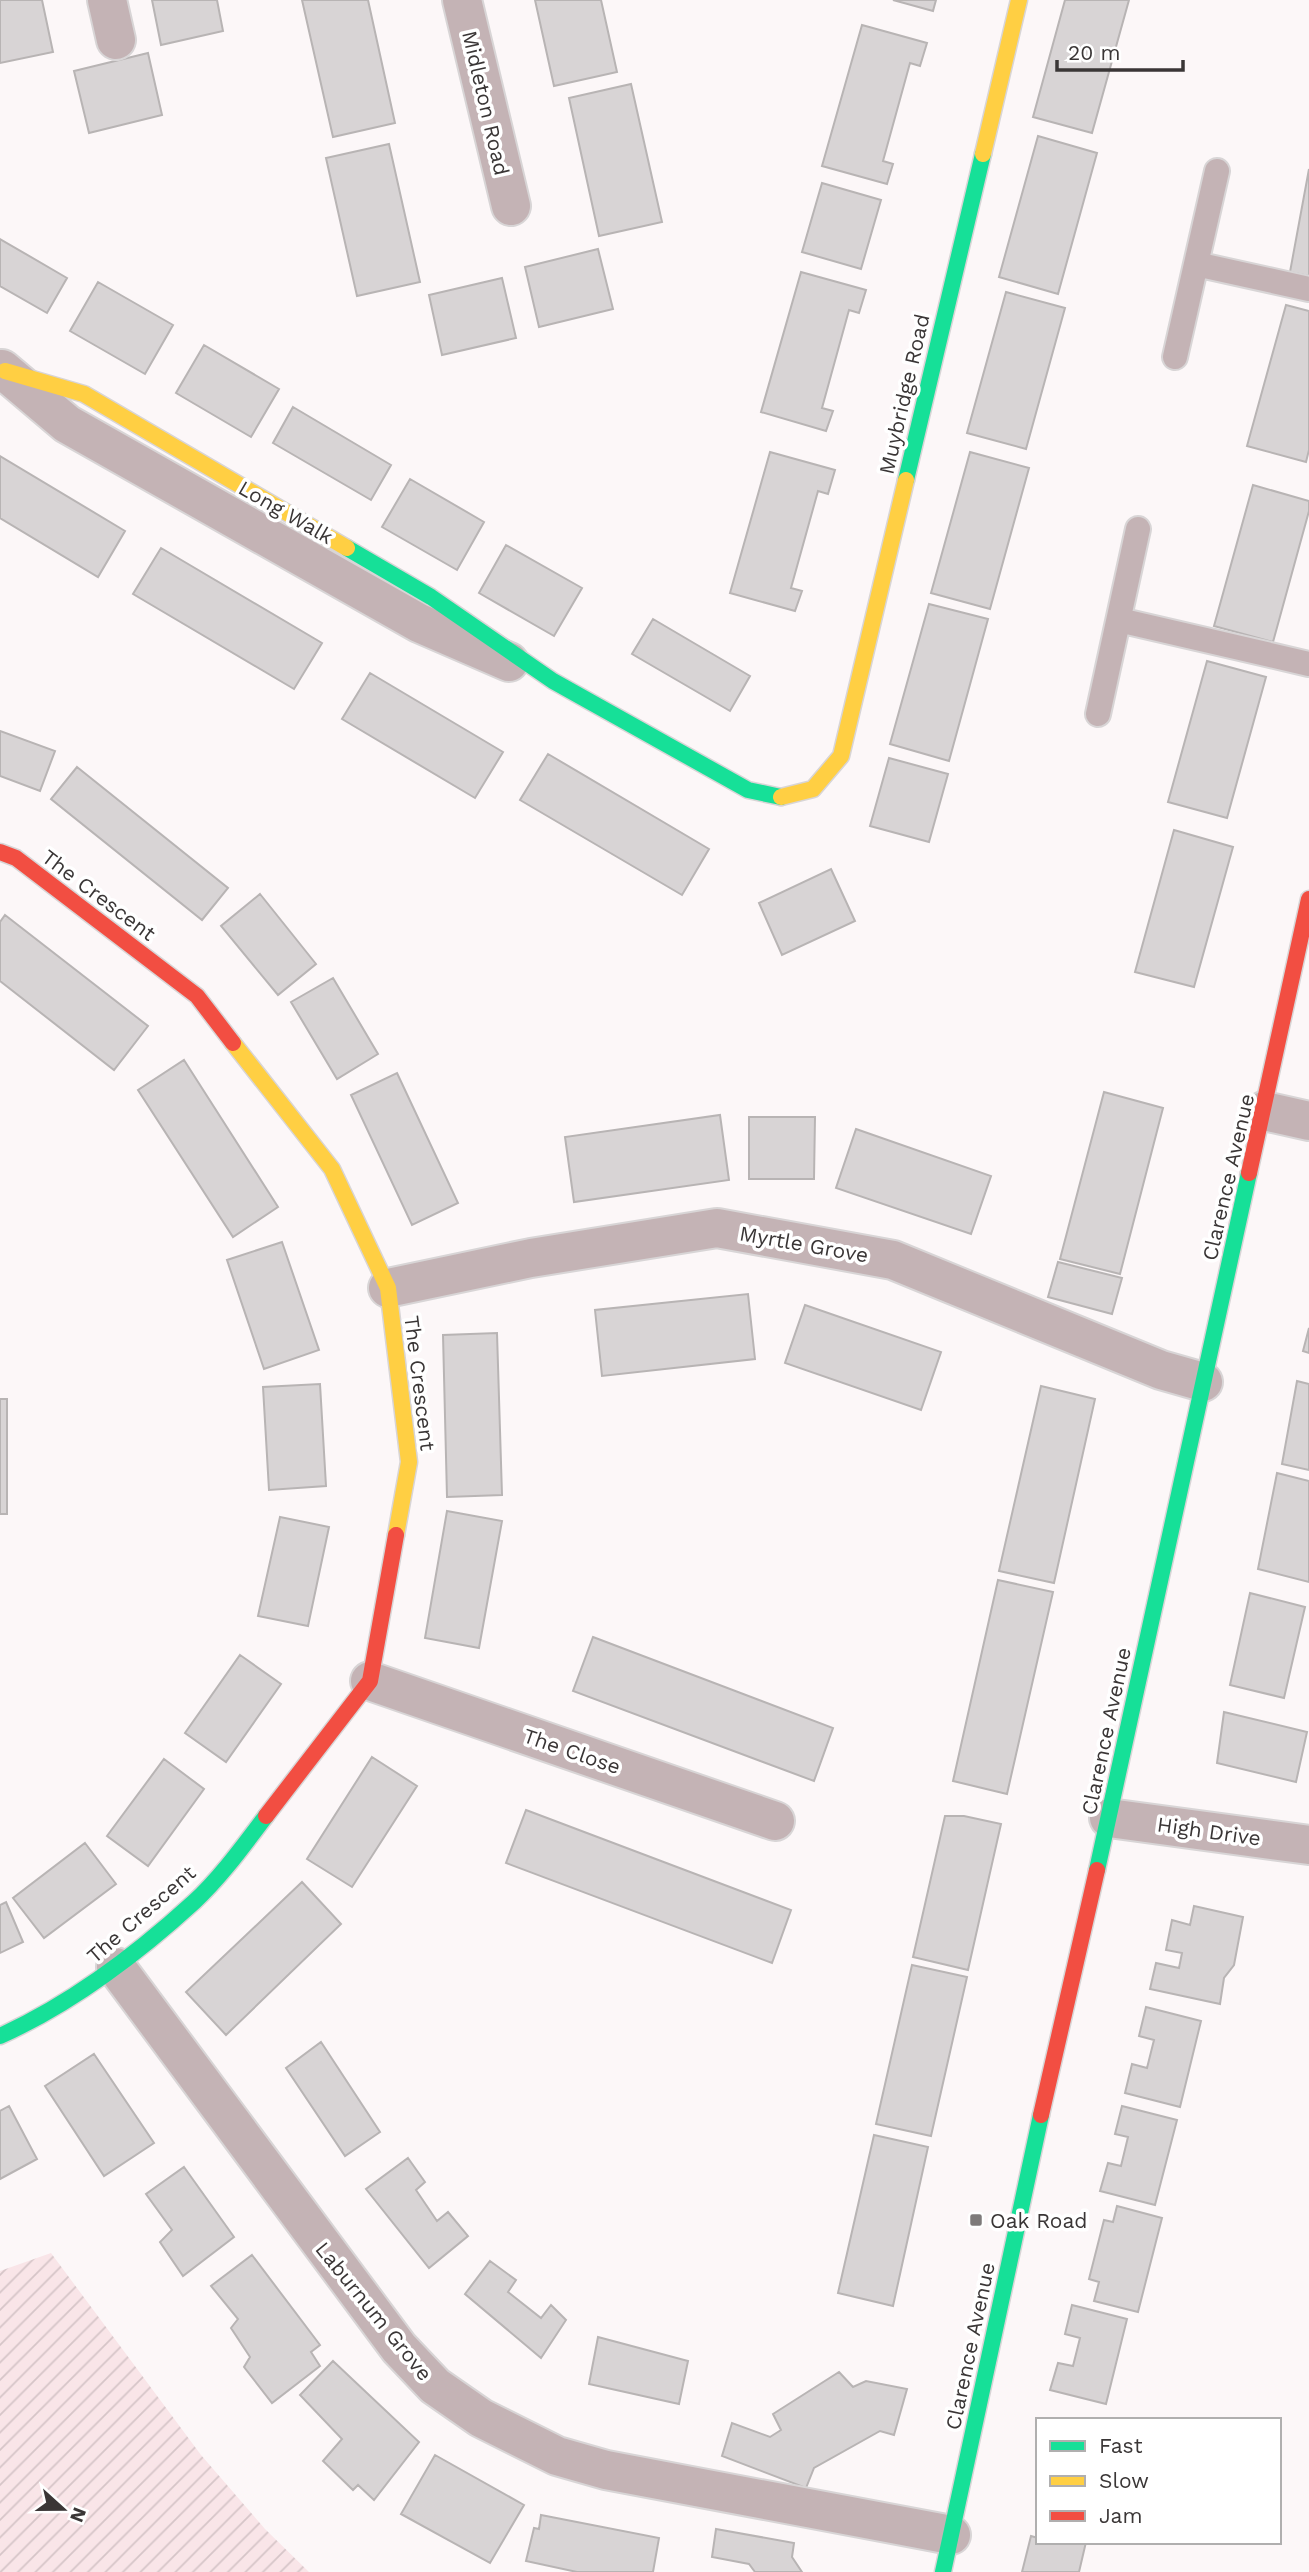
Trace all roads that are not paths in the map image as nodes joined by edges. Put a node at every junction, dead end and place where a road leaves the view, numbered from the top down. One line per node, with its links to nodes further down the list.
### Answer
1 (107, 0): 4 (street)
2 (462, 0): 6 (street, Midleton Road)
3 (1019, 0): 16 (street, Muybridge Road)
4 (116, 40)
5 (1217, 171): 7 (lane)
6 (510, 206)
7 (1196, 264): 8 (lane); 9 (lane)
8 (1309, 289)
9 (1175, 357)
10 (3, 370): 14 (street, Long Walk)
11 (1138, 529): 12 (lane)
12 (1119, 620): 13 (lane); 15 (lane)
13 (1309, 664)
14 (553, 681): 16 (street, Long Walk)
15 (1098, 714)
16 (813, 789)
17 (0, 852): 21 (street, The Crescent)
18 (1309, 899): 19 (street, Clarence Avenue)
19 (1264, 1111): 20 (street); 22 (street, Clarence Avenue)
20 (1309, 1121)
21 (388, 1287): 22 (street, Myrtle Grove); 23 (street, The Crescent)
22 (1203, 1382): 24 (street, Clarence Avenue)
23 (370, 1681): 25 (street, The Close); 27 (street, The Crescent)
24 (1109, 1818): 26 (street, High Drive); 29 (street, Clarence Avenue)
25 (775, 1821)
26 (1309, 1845)
27 (116, 1967): 28 (street, The Crescent); 29 (street, Laburnum Grove)
28 (0, 2036)
29 (951, 2535): 30 (street, Clarence Avenue)
30 (943, 2572)

